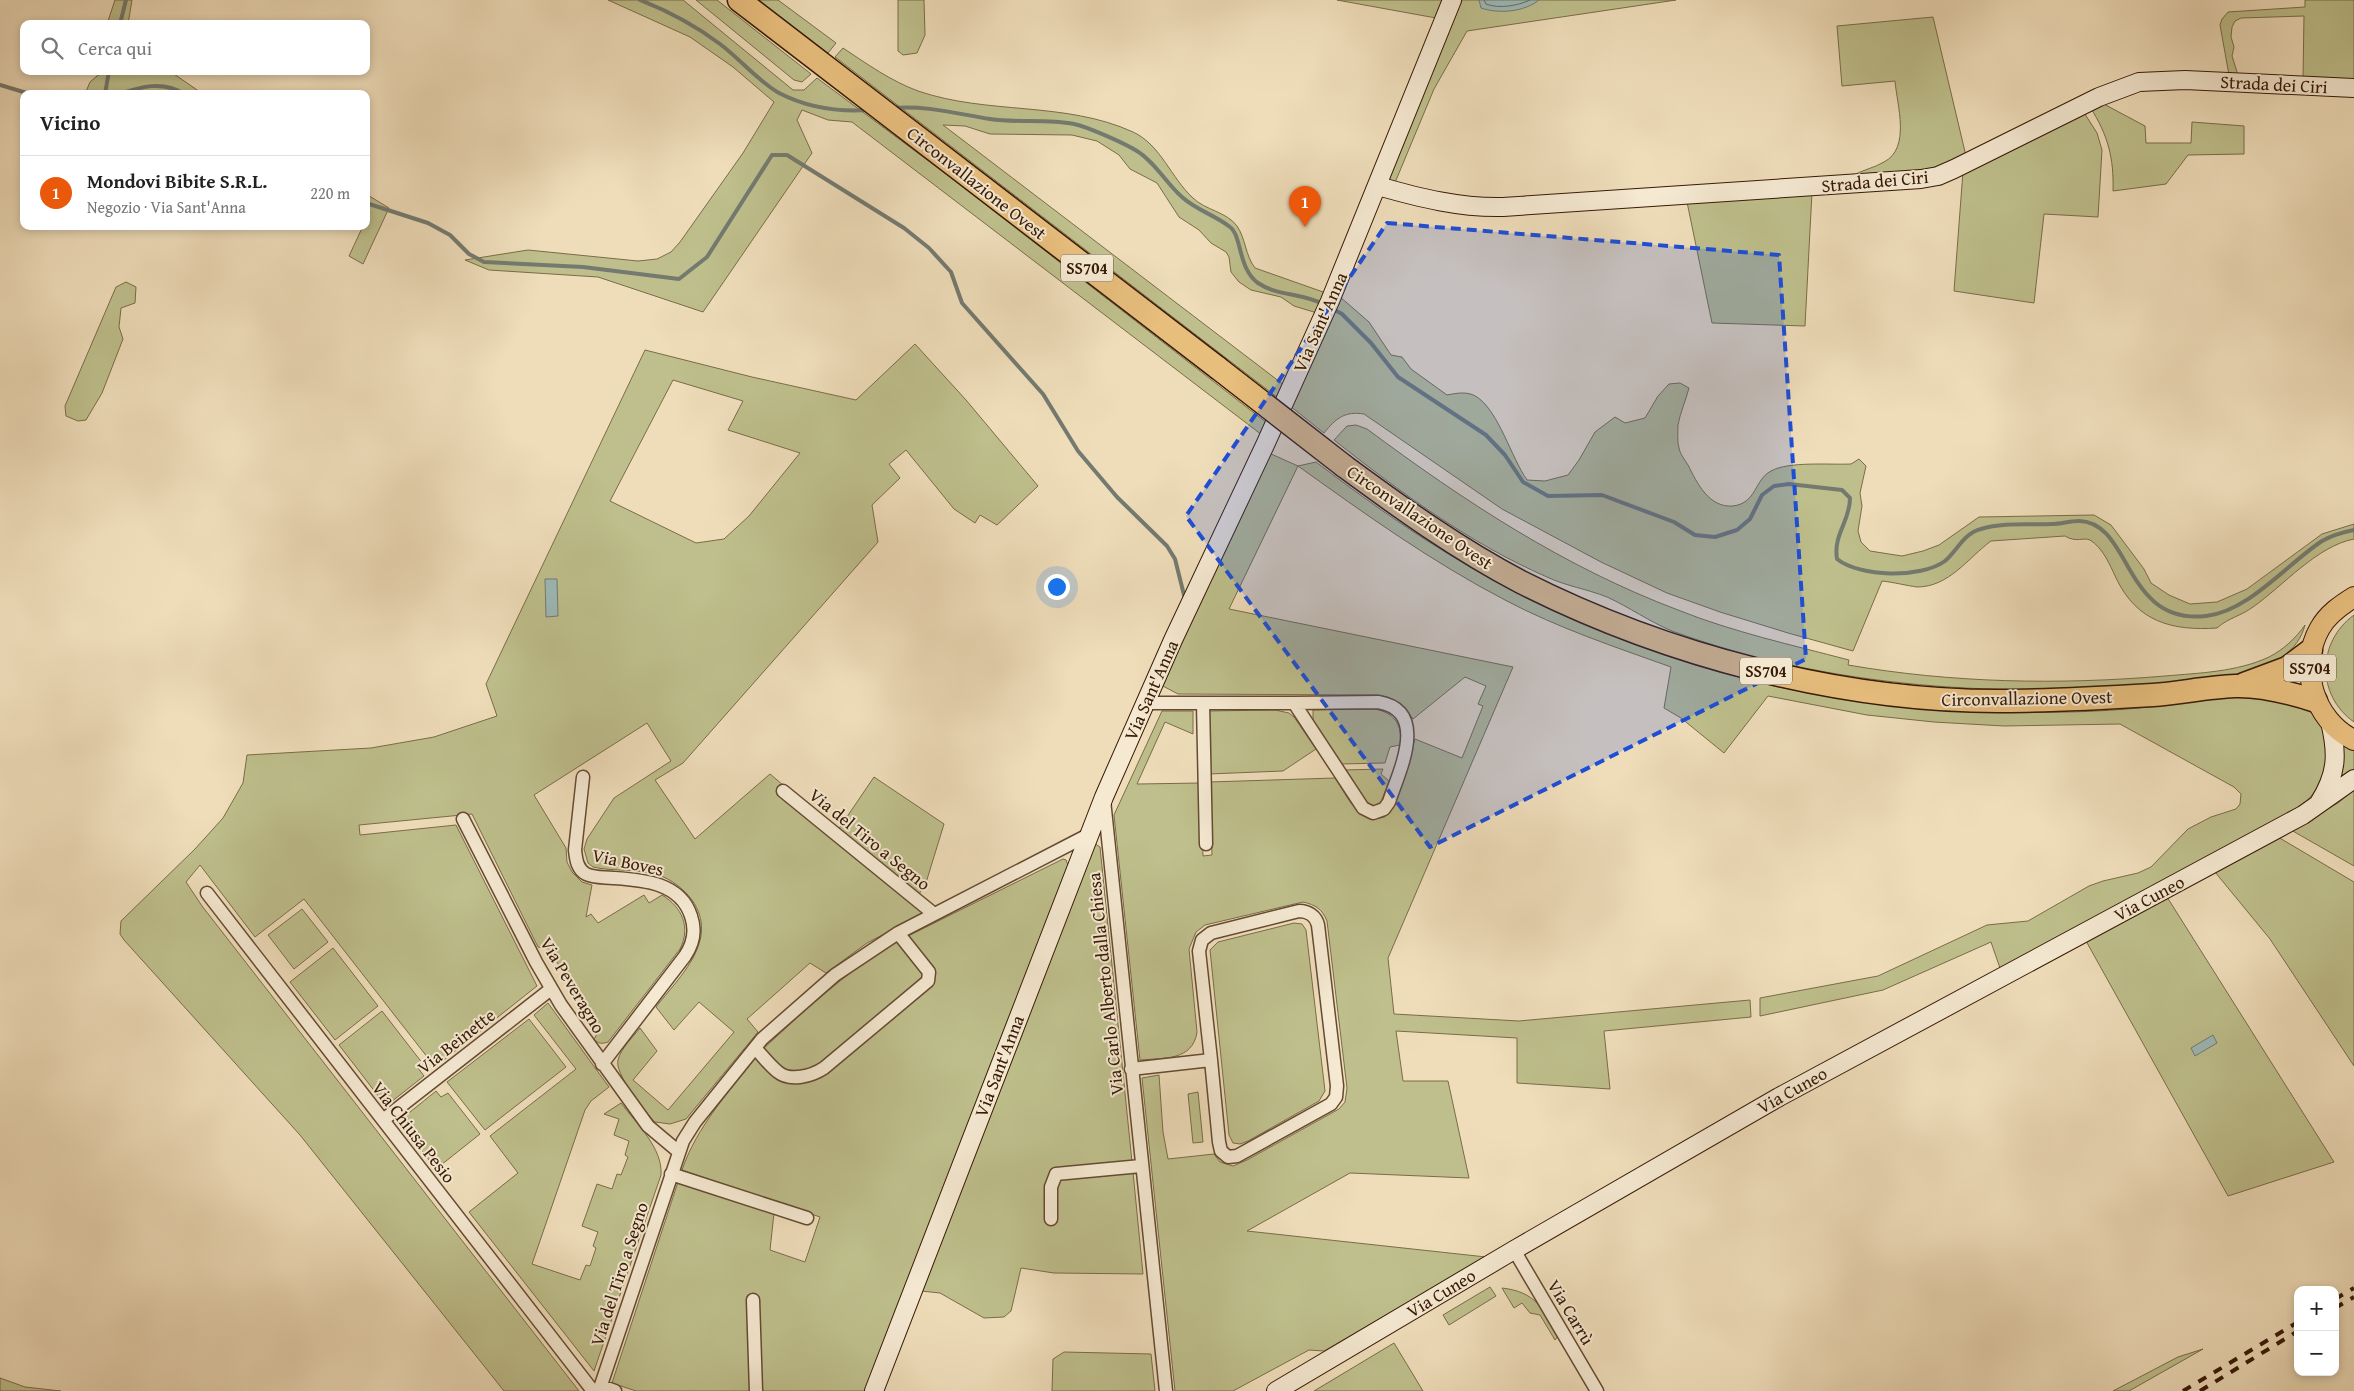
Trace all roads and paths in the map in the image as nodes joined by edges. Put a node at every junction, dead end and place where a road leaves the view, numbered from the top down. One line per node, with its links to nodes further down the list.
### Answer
1 (739, 0): 7 (highway, Circonvallazione Ovest / SS704, bridge)
2 (1452, 0): 4 (street, Via Sant'Anna)
3 (2354, 88): 4 (street, Strada dei Ciri)
4 (1378, 186): 9 (street, Via Sant'Anna)
5 (2354, 597): 6 (main road, SS704)
6 (2312, 650): 7 (highway, SS704); 8 (main road, SS704)
7 (2237, 686): 8 (highway, SS704)
8 (2316, 700): 12 (main road, SS704)
9 (1146, 703): 10 (street); 17 (street, Via Sant'Anna)
10 (1203, 703): 11 (street); 21 (street)
11 (1294, 703): 11 (street)
12 (2330, 722): 13 (main road, SS704); 18 (street)
13 (2354, 740)
14 (582, 776): 28 (street, Via Boves)
15 (2354, 779): 18 (street, Via Cuneo)
16 (783, 791): 23 (street, Via del Tiro a Segno)
17 (1104, 797): 20 (street, Via Sant'Anna); 29 (street, Via Carlo Alberto dalla Chiesa)
18 (2317, 806): 36 (street, Via Cuneo)
19 (463, 819): 25 (street, Via Peveragno)
20 (1088, 835): 23 (street, Via del Tiro a Segno); 41 (street, Via Sant'Anna)
21 (1206, 844)
22 (208, 893): 30 (street, Via Chiusa Pesio)
23 (934, 914): 24 (street, Via del Tiro a Segno)
24 (898, 933): 26 (street, Via del Tiro a Segno); 26 (street)
25 (551, 989): 28 (street, Via Peveragno); 30 (street, Via Beinette)
26 (755, 1048): 31 (street, Via del Tiro a Segno)
27 (1211, 1060): 27 (street); 29 (street)
28 (602, 1064): 31 (street, Via Peveragno)
29 (1131, 1070): 32 (street, Via Carlo Alberto dalla Chiesa)
30 (383, 1120): 38 (street, Via Chiusa Pesio)
31 (679, 1152): 33 (street, Via del Tiro a Segno)
32 (1141, 1166): 35 (street); 42 (street, Via Carlo Alberto dalla Chiesa)
33 (671, 1174): 34 (street); 38 (street, Via del Tiro a Segno)
34 (808, 1218)
35 (1051, 1219)
36 (1514, 1250): 43 (street, Via Cuneo); 44 (street, Via Carrù)
37 (753, 1300): 40 (street)
38 (598, 1389): 39 (street)
39 (615, 1391)
40 (756, 1391)
41 (874, 1391)
42 (1166, 1391)
43 (1276, 1391)
44 (1597, 1391)

